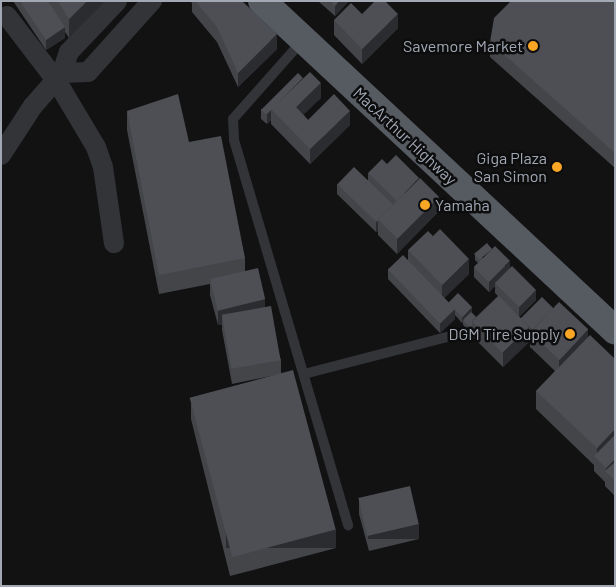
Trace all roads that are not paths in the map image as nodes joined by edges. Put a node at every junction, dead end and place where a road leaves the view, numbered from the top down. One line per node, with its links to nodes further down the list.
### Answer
1 (117, 1): 5 (street)
2 (262, 1): 7 (highway, MacArthur Highway)
3 (150, 2): 6 (street)
4 (7, 16): 8 (street)
5 (102, 16): 6 (street); 8 (street)
6 (120, 36): 8 (street)
7 (302, 41): 11 (highway, MacArthur Highway); 13 (lane)
8 (59, 76): 9 (street); 10 (street)
9 (1, 155)
10 (114, 243)
11 (615, 330)
12 (459, 334): 13 (lane)
13 (304, 374): 14 (lane)
14 (348, 525)

